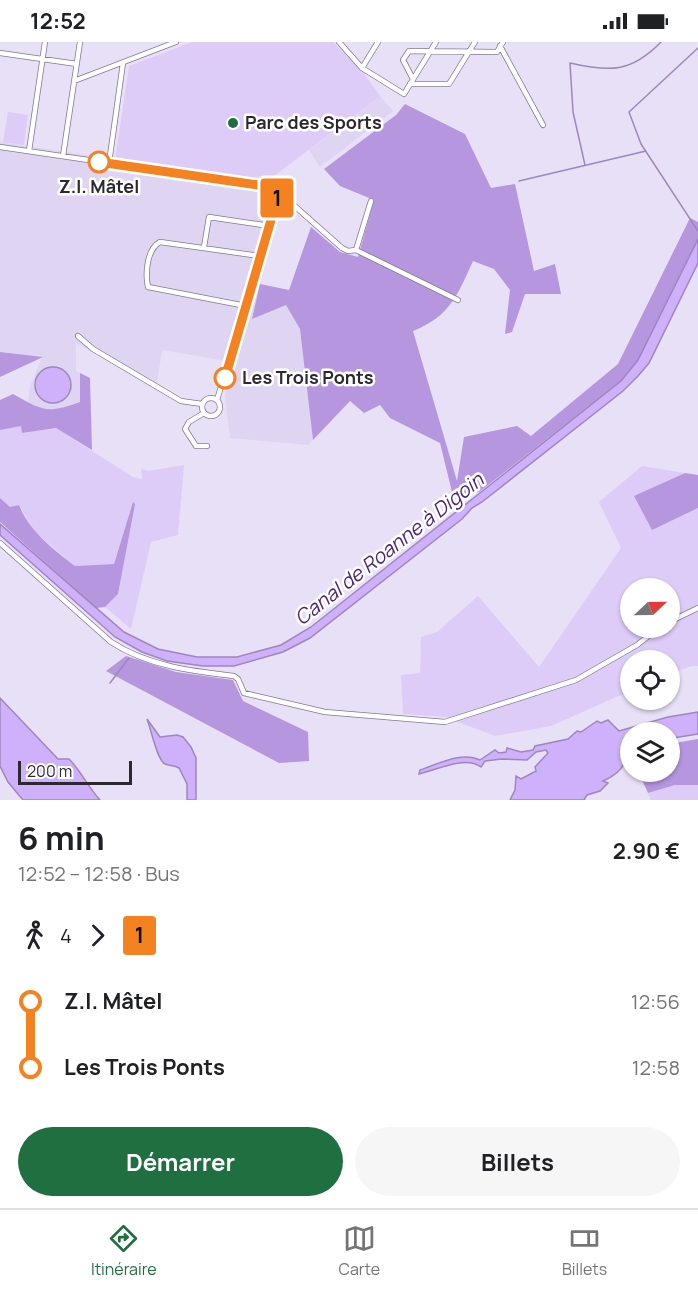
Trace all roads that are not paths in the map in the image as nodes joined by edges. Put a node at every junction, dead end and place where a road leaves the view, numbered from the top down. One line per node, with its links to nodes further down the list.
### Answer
1 (45, 42): 12 (street)
2 (80, 42): 14 (street)
3 (176, 42): 13 (street)
4 (339, 42): 15 (street)
5 (378, 42): 15 (street)
6 (436, 42): 9 (street)
7 (475, 42): 10 (street)
8 (501, 44): 10 (street); 18 (street)
9 (430, 51): 10 (street); 17 (street); 17 (street)
10 (469, 52): 17 (street)
11 (0, 53): 12 (street)
12 (43, 59): 14 (street); 20 (street)
13 (123, 63): 16 (street); 22 (street)
14 (77, 64): 16 (street)
15 (362, 68): 17 (street)
16 (74, 81): 21 (street)
17 (411, 82)
18 (543, 125)
19 (0, 147): 20 (street)
20 (29, 151): 21 (street)
21 (63, 156): 22 (street)
22 (109, 163): 23 (street)
23 (278, 196): 25 (street); 27 (street)
24 (371, 201): 27 (street)
25 (270, 226): 26 (street); 28 (street)
26 (204, 247): 28 (street); 30 (street)
27 (356, 250): 29 (street)
28 (260, 256): 30 (street)
29 (458, 300)
30 (246, 306): 32 (street)
31 (78, 336): 33 (street)
32 (217, 400): 33 (street); 34 (street)
33 (202, 404): 34 (street)
34 (204, 413): 35 (street)
35 (207, 446)
36 (0, 543): 39 (street)
37 (698, 608): 38 (street)
38 (680, 617)
39 (646, 638)

